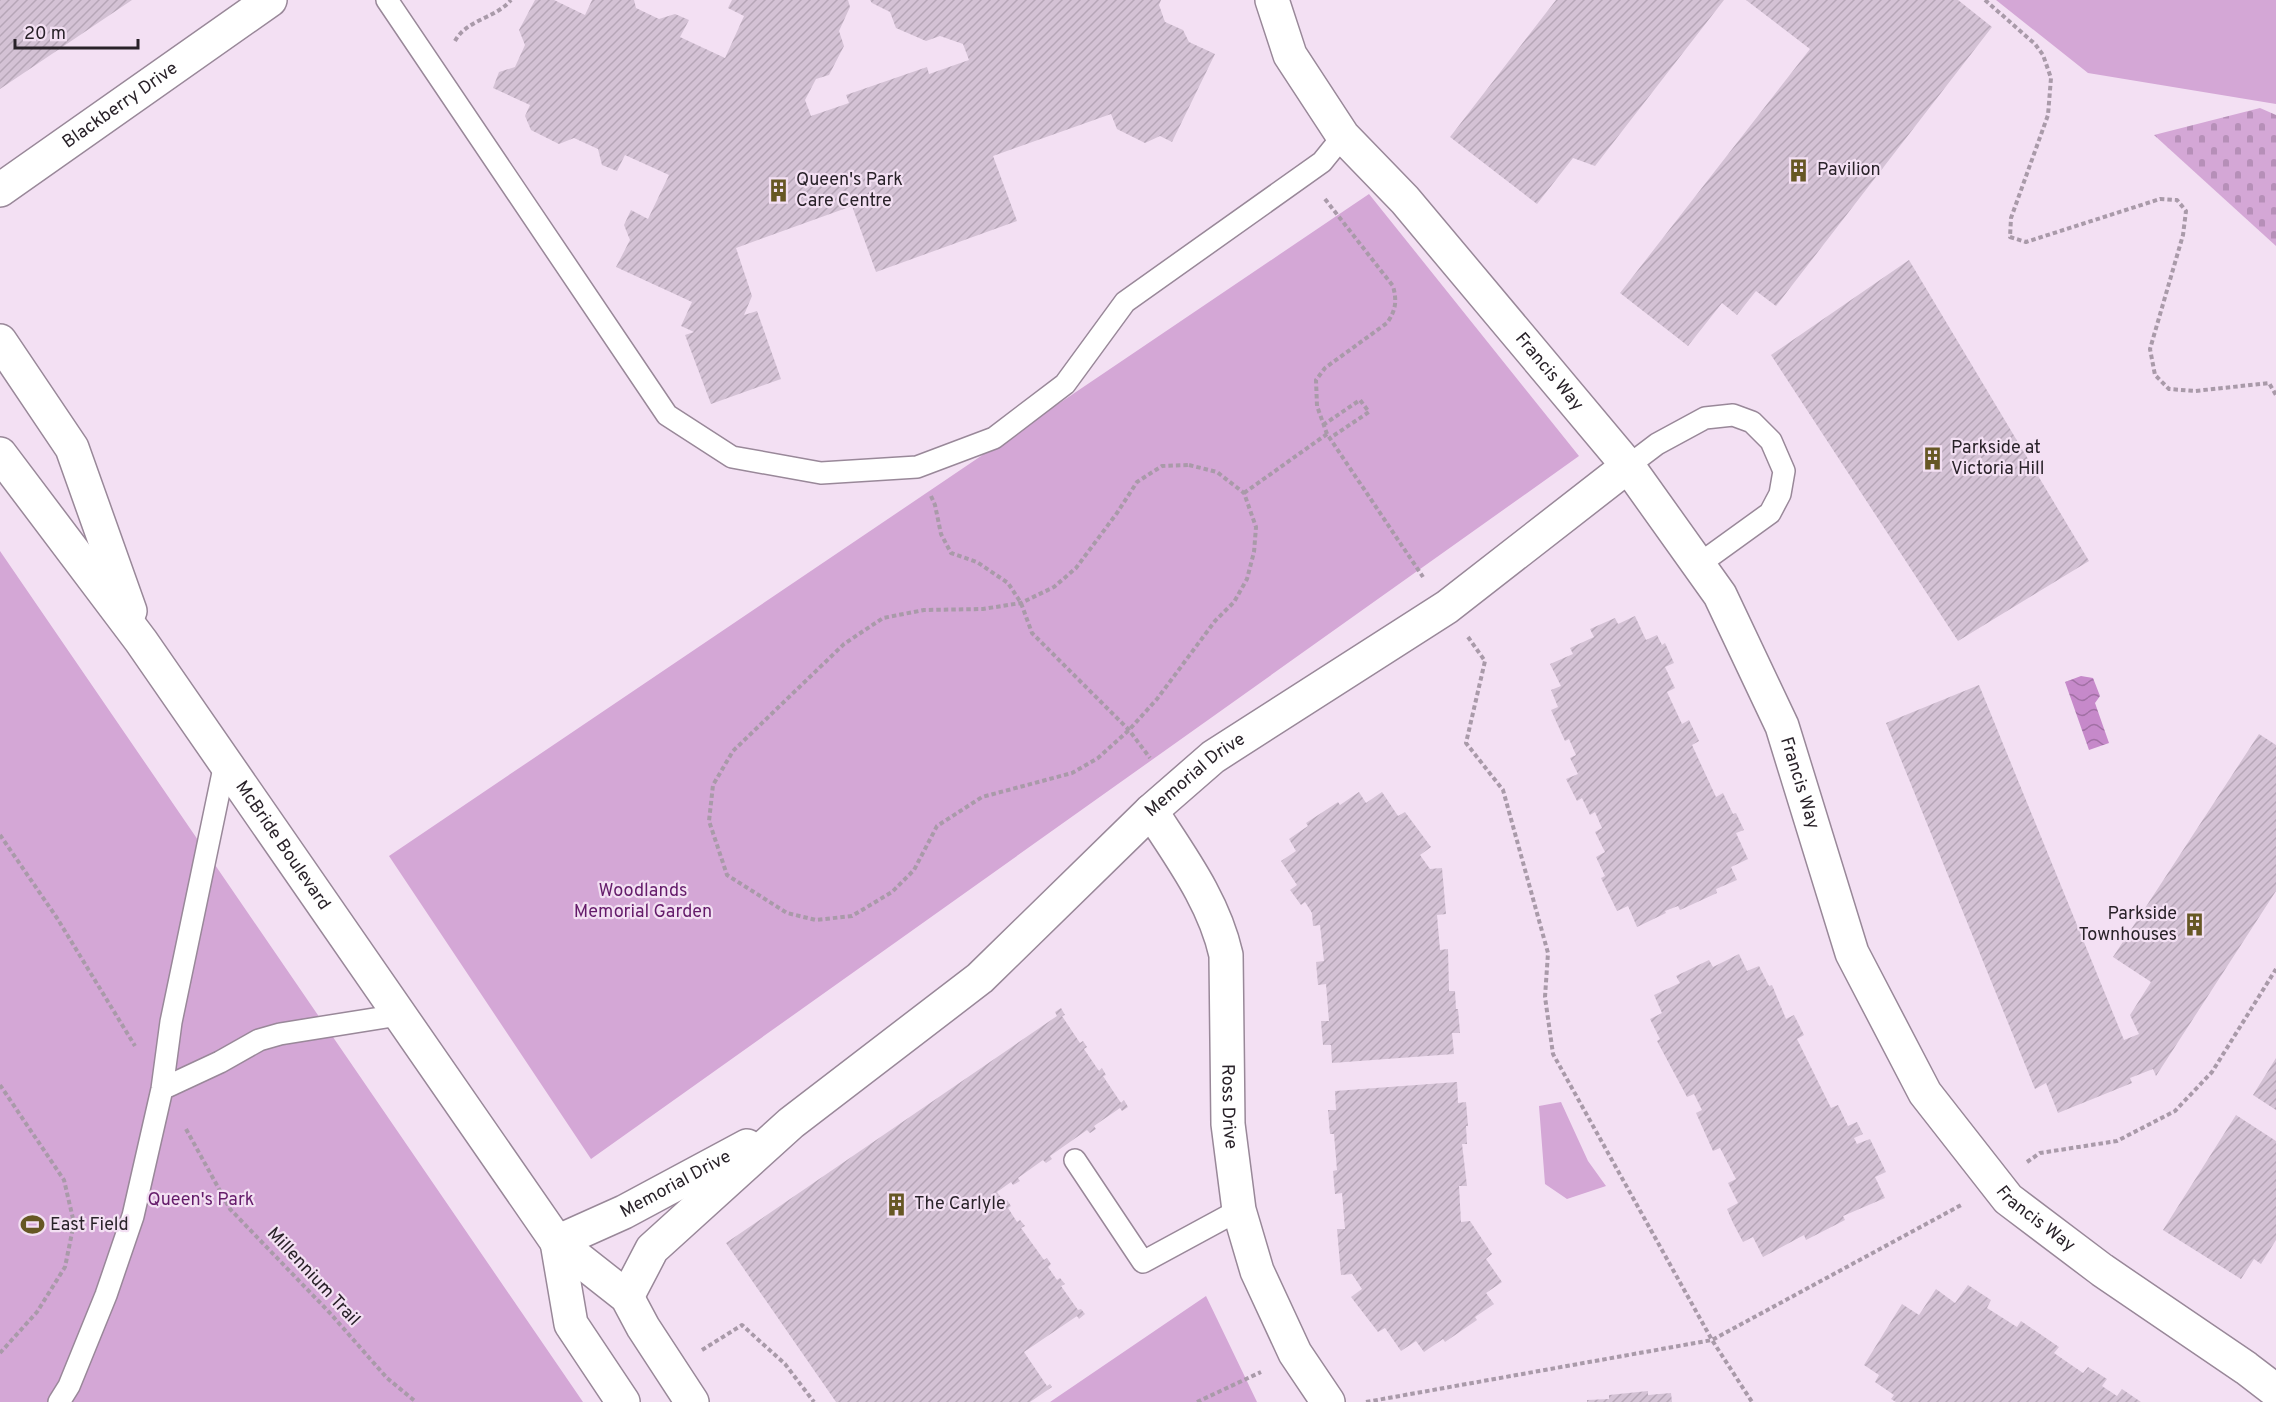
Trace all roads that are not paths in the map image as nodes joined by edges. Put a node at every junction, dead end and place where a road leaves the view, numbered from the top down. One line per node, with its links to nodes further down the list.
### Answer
1 (270, 0): 5 (street, Blackberry Drive)
2 (387, 0): 4 (lane)
3 (1272, 0): 4 (street)
4 (1343, 136): 8 (street, Francis Way)
5 (0, 190)
6 (0, 341): 10 (street)
7 (0, 454): 10 (street, McBride Boulevard)
8 (1628, 466): 9 (street, Francis Way); 9 (lane); 12 (street, Memorial Drive)
9 (1698, 565): 20 (street, Francis Way)
10 (141, 641): 11 (street, McBride Boulevard)
11 (225, 763): 13 (street, McBride Boulevard); 14 (lane)
12 (1150, 811): 15 (street, Memorial Drive); 17 (street, Ross Drive)
13 (399, 1015): 14 (lane); 18 (street, McBride Boulevard)
14 (162, 1089): 21 (lane)
15 (791, 1123): 18 (street, Memorial Drive); 19 (street, Memorial Drive)
16 (1075, 1161): 17 (lane)
17 (1239, 1210): 24 (street, Ross Drive)
18 (557, 1242): 19 (street, McBride Boulevard); 22 (street, McBride Boulevard)
19 (627, 1297): 23 (street, McBride Boulevard)
20 (2276, 1391)
21 (58, 1402)
22 (622, 1402)
23 (692, 1402)
24 (1328, 1402)

